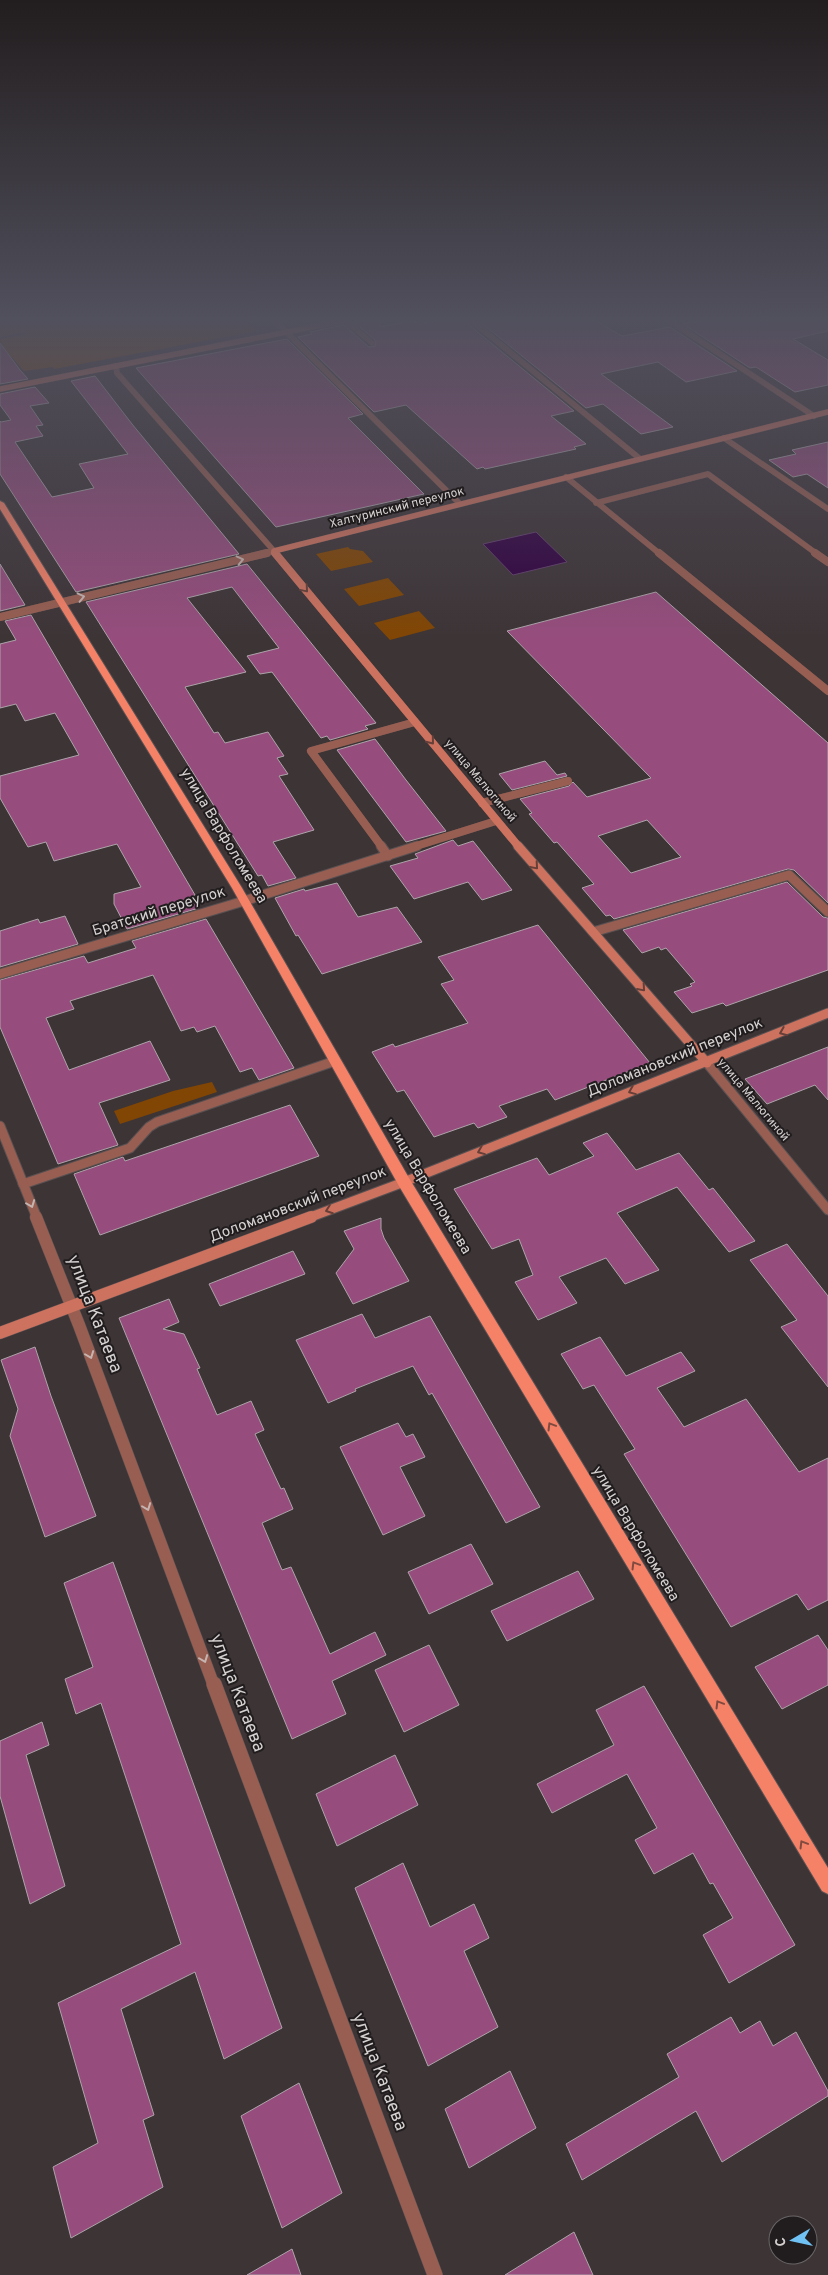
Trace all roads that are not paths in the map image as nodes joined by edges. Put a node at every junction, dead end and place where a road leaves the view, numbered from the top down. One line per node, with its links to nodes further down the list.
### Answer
1 (165, 427): 12 (street, улица Малюгиной)
2 (383, 427): 10 (street)
3 (602, 427): 6 (street)
4 (768, 427): 5 (street, Халтуринский переулок)
5 (724, 438): 6 (street, Халтуринский переулок); 11 (street)
6 (640, 458): 7 (street, Халтуринский переулок)
7 (566, 477): 9 (street); 10 (street, Халтуринский переулок)
8 (0, 503): 14 (main road, улица Варфоломеева)
9 (596, 503): 13 (street); 16 (street)
10 (460, 504): 12 (street, Халтуринский переулок)
11 (828, 508)
12 (274, 551): 14 (street, Халтуринский переулок, one-way to 12); 17 (street, улица Малюгиной, one-way to 17)
13 (828, 562)
14 (61, 602): 15 (street, Халтуринский переулок); 22 (main road, улица Варфоломеева)
15 (0, 617)
16 (828, 691)
17 (415, 722): 19 (street, улица Малюгиной, one-way to 19); 21 (street)
18 (568, 781): 19 (street)
19 (482, 803): 20 (street, улица Малюгиной)
20 (496, 821): 21 (street, Братский переулок); 24 (street, улица Малюгиной, one-way to 24)
21 (388, 856): 22 (street, Братский переулок)
22 (244, 901): 25 (street, Братский переулок); 27 (main road, улица Варфоломеева)
23 (828, 912): 24 (street)
24 (593, 932): 28 (street, улица Малюгиной, one-way to 28)
25 (0, 974)
26 (828, 1013): 28 (street, Доломановский переулок, one-way to 28)
27 (335, 1061): 30 (main road, улица Варфоломеева); 31 (street)
28 (707, 1063): 30 (street, Доломановский переулок, one-way to 30); 32 (street, улица Малюгиной)
29 (0, 1126): 31 (street, улица Катаева)
30 (404, 1182): 33 (street, Доломановский переулок, one-way to 33); 35 (main road, улица Варфоломеева, one-way to 30)
31 (23, 1184): 33 (street, улица Катаева, one-way to 33)
32 (828, 1210)
33 (71, 1306): 34 (street, Доломановский переулок); 36 (street, улица Катаева, one-way to 36)
34 (0, 1333)
35 (828, 1885)
36 (435, 2275)

